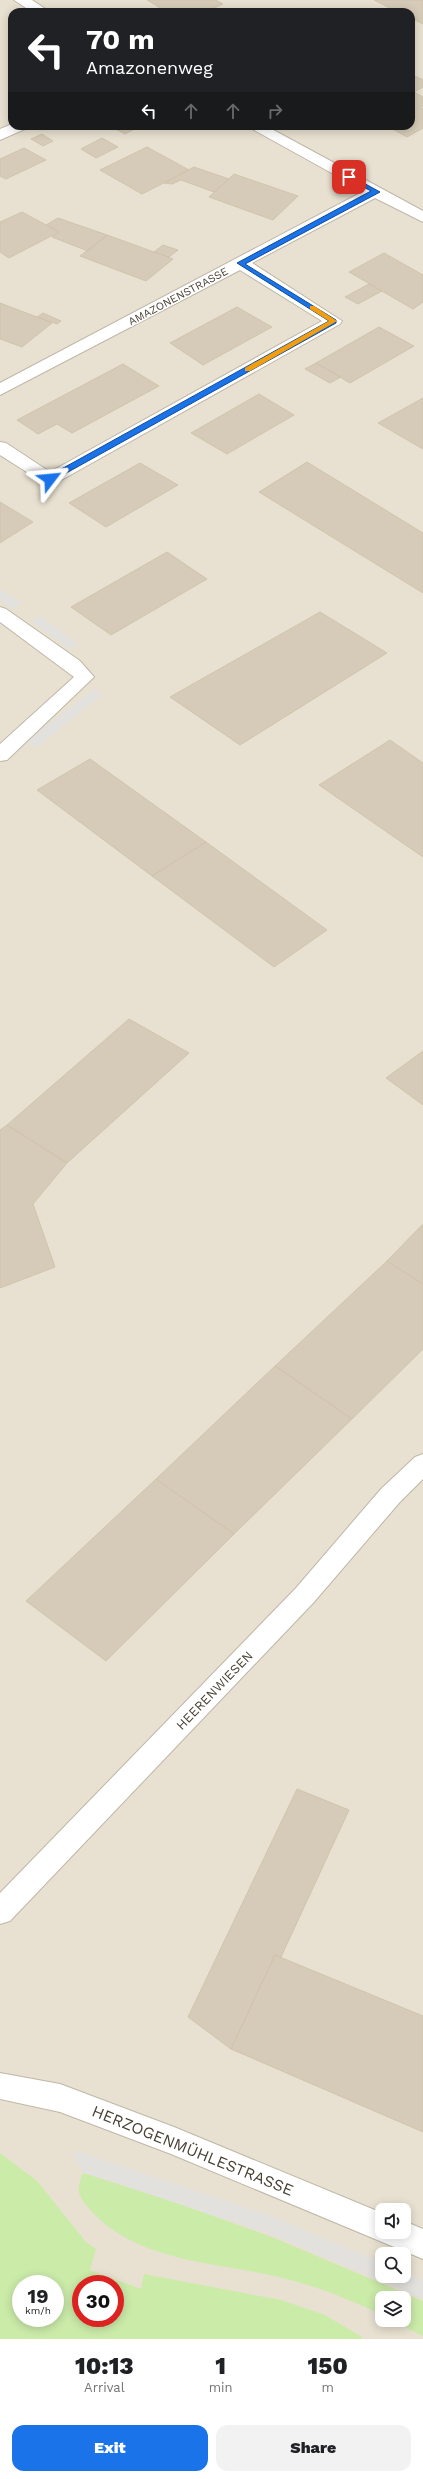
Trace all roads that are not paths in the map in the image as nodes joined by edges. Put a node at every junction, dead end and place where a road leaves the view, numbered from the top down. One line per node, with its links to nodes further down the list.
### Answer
1 (27, 1): 2 (street)
2 (37, 8)
3 (11, 130): 5 (street)
4 (262, 130): 6 (street)
5 (0, 135)
6 (376, 192): 7 (street); 8 (street, AMAZONENSTRASSE)
7 (423, 217)
8 (240, 263): 9 (street, AMAZONENSTRASSE); 10 (street)
9 (0, 390)
10 (0, 447)
11 (0, 613): 12 (street)
12 (0, 755)
13 (423, 1464): 14 (street, HEERENWIESEN)
14 (0, 1912)
15 (0, 2086): 16 (street, HERZOGENMÜHLESTRASSE)
16 (375, 2224)
17 (411, 2239): 18 (street)
18 (423, 2244)

